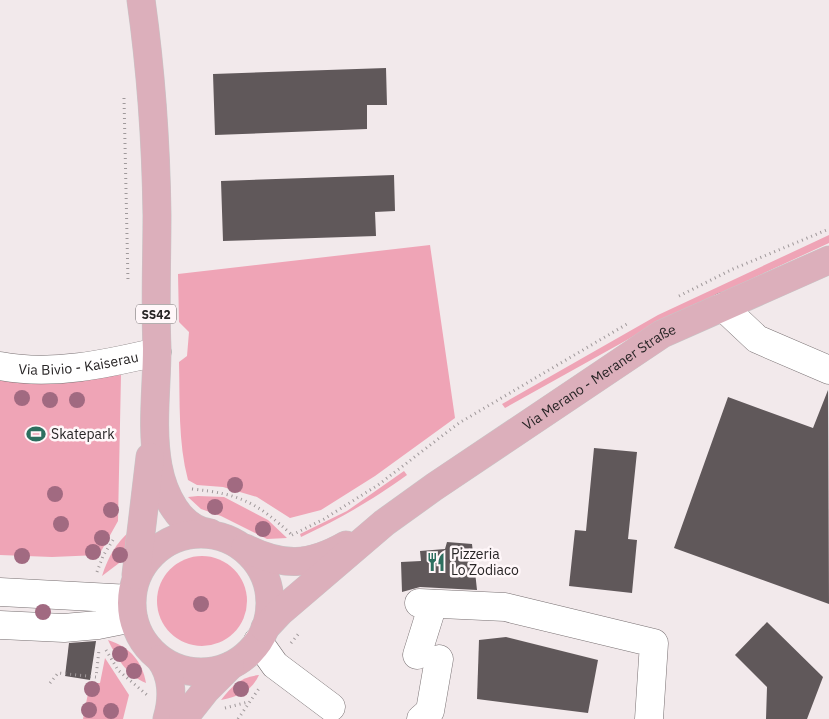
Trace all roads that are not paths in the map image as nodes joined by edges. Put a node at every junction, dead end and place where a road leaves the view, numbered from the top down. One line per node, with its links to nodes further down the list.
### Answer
1 (141, 0): 4 (main road, SS42)
2 (829, 260): 3 (main road, Via Merano - Meraner Straße)
3 (723, 307): 6 (street); 8 (main road, Via Merano - Meraner Straße)
4 (157, 352): 5 (street, Via Bivio - Kaiserau); 7 (main road, SS42)
5 (0, 366)
6 (829, 370)
7 (155, 412): 9 (main road, SS42); 12 (main road, SS42)
8 (384, 523): 10 (main road, Via Merano - Meraner Straße); 14 (main road, Via Merano - Meraner Straße)
9 (210, 533): 10 (main road); 12 (main road)
10 (244, 548): 14 (main road)
11 (0, 592): 12 (street)
12 (132, 608): 13 (street); 15 (main road)
13 (0, 625)
14 (262, 635): 16 (main road); 17 (street)
15 (160, 659): 16 (main road); 18 (main road)
16 (230, 666): 19 (main road)
17 (331, 707)
18 (167, 719)
19 (183, 719)
20 (421, 719): 21 (street)
21 (649, 719)

